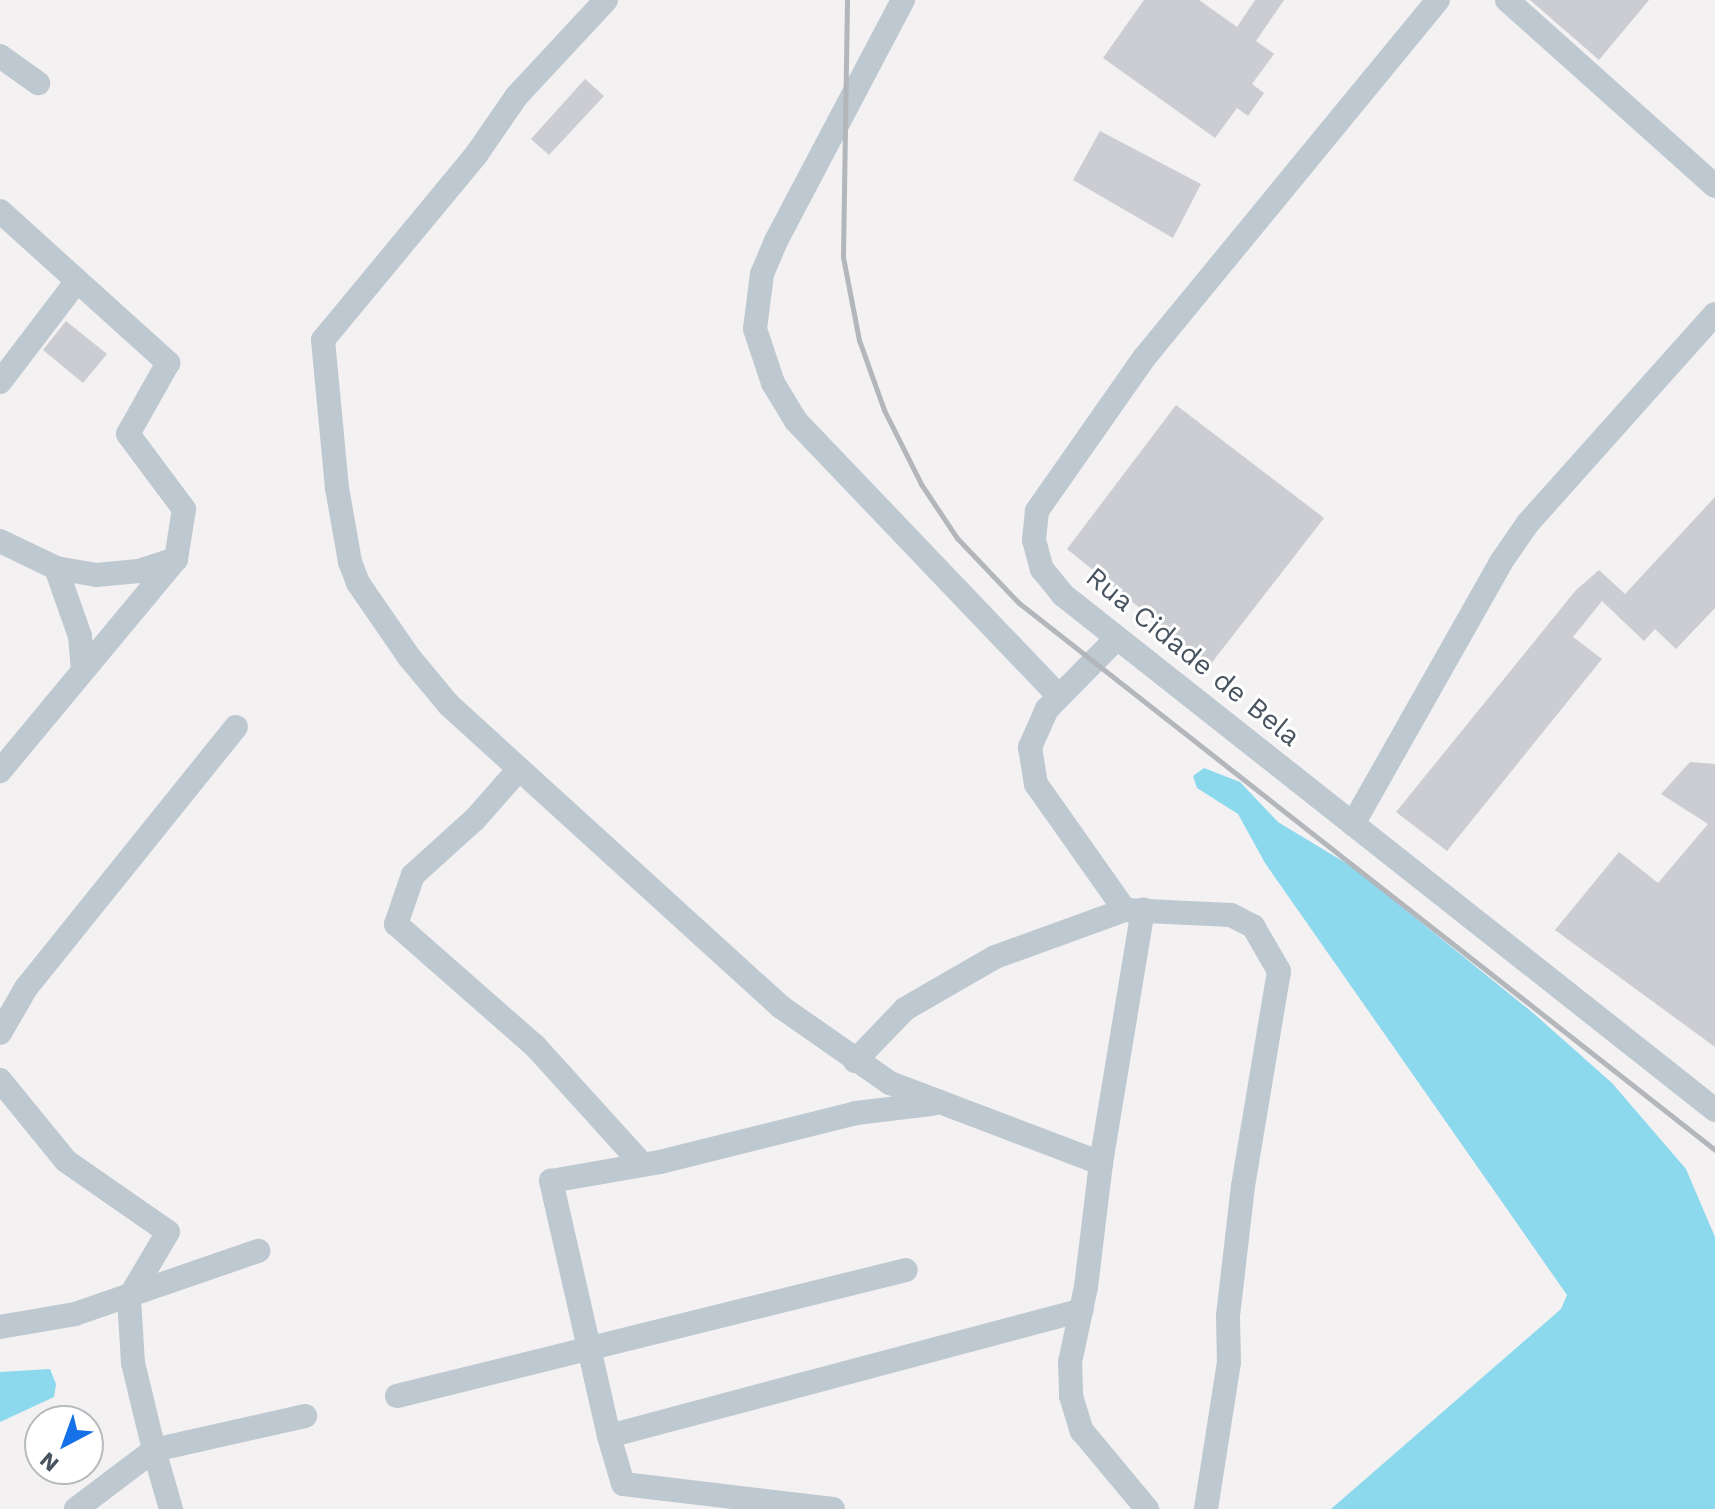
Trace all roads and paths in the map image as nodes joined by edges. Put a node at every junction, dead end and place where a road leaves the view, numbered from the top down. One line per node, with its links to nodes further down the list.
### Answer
1 (606, 0): 19 (street)
2 (903, 0): 17 (street)
3 (1438, 0): 15 (street, Rua Cidade de Bela)
4 (1507, 0): 7 (street)
5 (0, 56): 6 (street)
6 (38, 83)
7 (1715, 186)
8 (0, 211): 9 (street)
9 (77, 281): 11 (street); 13 (street)
10 (1715, 314): 21 (street)
11 (0, 382)
12 (0, 541): 14 (street)
13 (176, 559): 14 (street); 16 (street)
14 (56, 568): 16 (street)
15 (1117, 638): 17 (street); 21 (street, Rua Cidade de Bela)
16 (83, 670): 20 (street)
17 (1057, 694): 22 (street)
18 (236, 727): 23 (street)
19 (519, 769): 24 (street); 29 (street)
20 (0, 771)
21 (1353, 824): 27 (street, Rua Cidade de Bela)
22 (1134, 909): 24 (street); 28 (street); 45 (street)
23 (0, 1033)
24 (855, 1061): 26 (street)
25 (0, 1080): 32 (street)
26 (946, 1104): 28 (street); 29 (street)
27 (1715, 1110)
28 (1101, 1163): 33 (street)
29 (642, 1164): 35 (street)
30 (258, 1251): 32 (street)
31 (906, 1270): 35 (street)
32 (129, 1298): 34 (street); 39 (street)
33 (1081, 1310): 38 (street); 44 (street)
34 (0, 1327)
35 (590, 1350): 36 (street); 38 (street)
36 (397, 1396)
37 (305, 1416): 39 (street)
38 (609, 1436): 40 (street)
39 (154, 1450): 41 (street); 42 (street)
40 (672, 1501): 43 (street)
41 (76, 1509)
42 (171, 1509)
43 (833, 1509)
44 (1147, 1509)
45 (1206, 1509)

